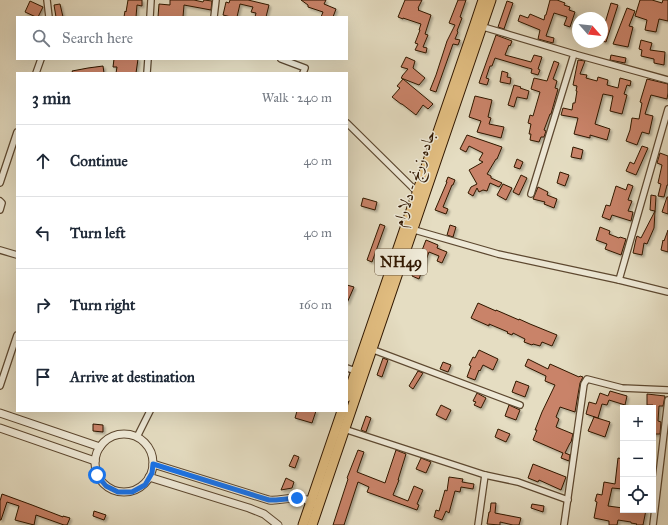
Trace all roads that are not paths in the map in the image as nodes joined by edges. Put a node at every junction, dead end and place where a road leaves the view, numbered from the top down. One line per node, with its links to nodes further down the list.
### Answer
1 (48, 0): 6 (street)
2 (151, 0): 7 (street)
3 (216, 0): 8 (street)
4 (483, 0): 9 (highway, جاده زرنج - دلارام / NH49)
5 (491, 0): 9 (highway, جاده زرنج - دلارام / NH49)
6 (49, 16)
7 (150, 16)
8 (214, 16)
9 (479, 25): 10 (street); 22 (highway, جاده زرنج - دلارام / NH49); 26 (highway, جاده زرنج - دلارام / NH49)
10 (574, 54): 17 (street); 23 (street)
11 (41, 60): 14 (street)
12 (148, 60): 15 (street)
13 (284, 60): 16 (street)
14 (36, 72)
15 (147, 72)
16 (303, 72)
17 (668, 80)
18 (668, 108): 29 (street)
19 (348, 124): 22 (street)
20 (16, 135): 21 (street)
21 (0, 183)
22 (417, 192): 26 (highway, جاده زرنج - دلارام / NH49)
23 (531, 194)
24 (0, 201): 25 (street)
25 (0, 210)
26 (409, 228): 29 (street); 32 (highway, جاده زرنج - دلارام / NH49); 33 (highway, جاده زرنج - دلارام / NH49)
27 (0, 250): 28 (street)
28 (16, 255)
29 (619, 280): 30 (street)
30 (668, 292)
31 (16, 338): 34 (street)
32 (371, 349): 38 (street); 43 (highway, جاده زرنج - دلارام / NH49)
33 (351, 370): 35 (highway, جاده زرنج - دلارام / NH49)
34 (0, 386)
35 (348, 390)
36 (668, 390): 50 (street)
37 (668, 400): 57 (street)
38 (520, 405)
39 (150, 412): 44 (street)
40 (342, 412): 51 (highway, جاده زرنج - دلارام / NH49)
41 (0, 413): 45 (street)
42 (0, 428): 46 (street)
43 (344, 429): 48 (street); 51 (highway, جاده زرنج - دلارام / NH49)
44 (137, 437): 45 (street); 47 (street)
45 (100, 447): 46 (street)
46 (95, 461): 49 (street)
47 (153, 464): 49 (street); 51 (street)
48 (485, 475): 50 (street); 55 (street)
49 (149, 478): 52 (street)
50 (568, 500): 56 (street)
51 (316, 503): 53 (highway, جاده زرنج - دلارام / NH49); 54 (highway, جاده زرنج - دلارام / NH49)
52 (278, 525)
53 (303, 525)
54 (312, 525)
55 (478, 525)
56 (564, 525)
57 (653, 525)

